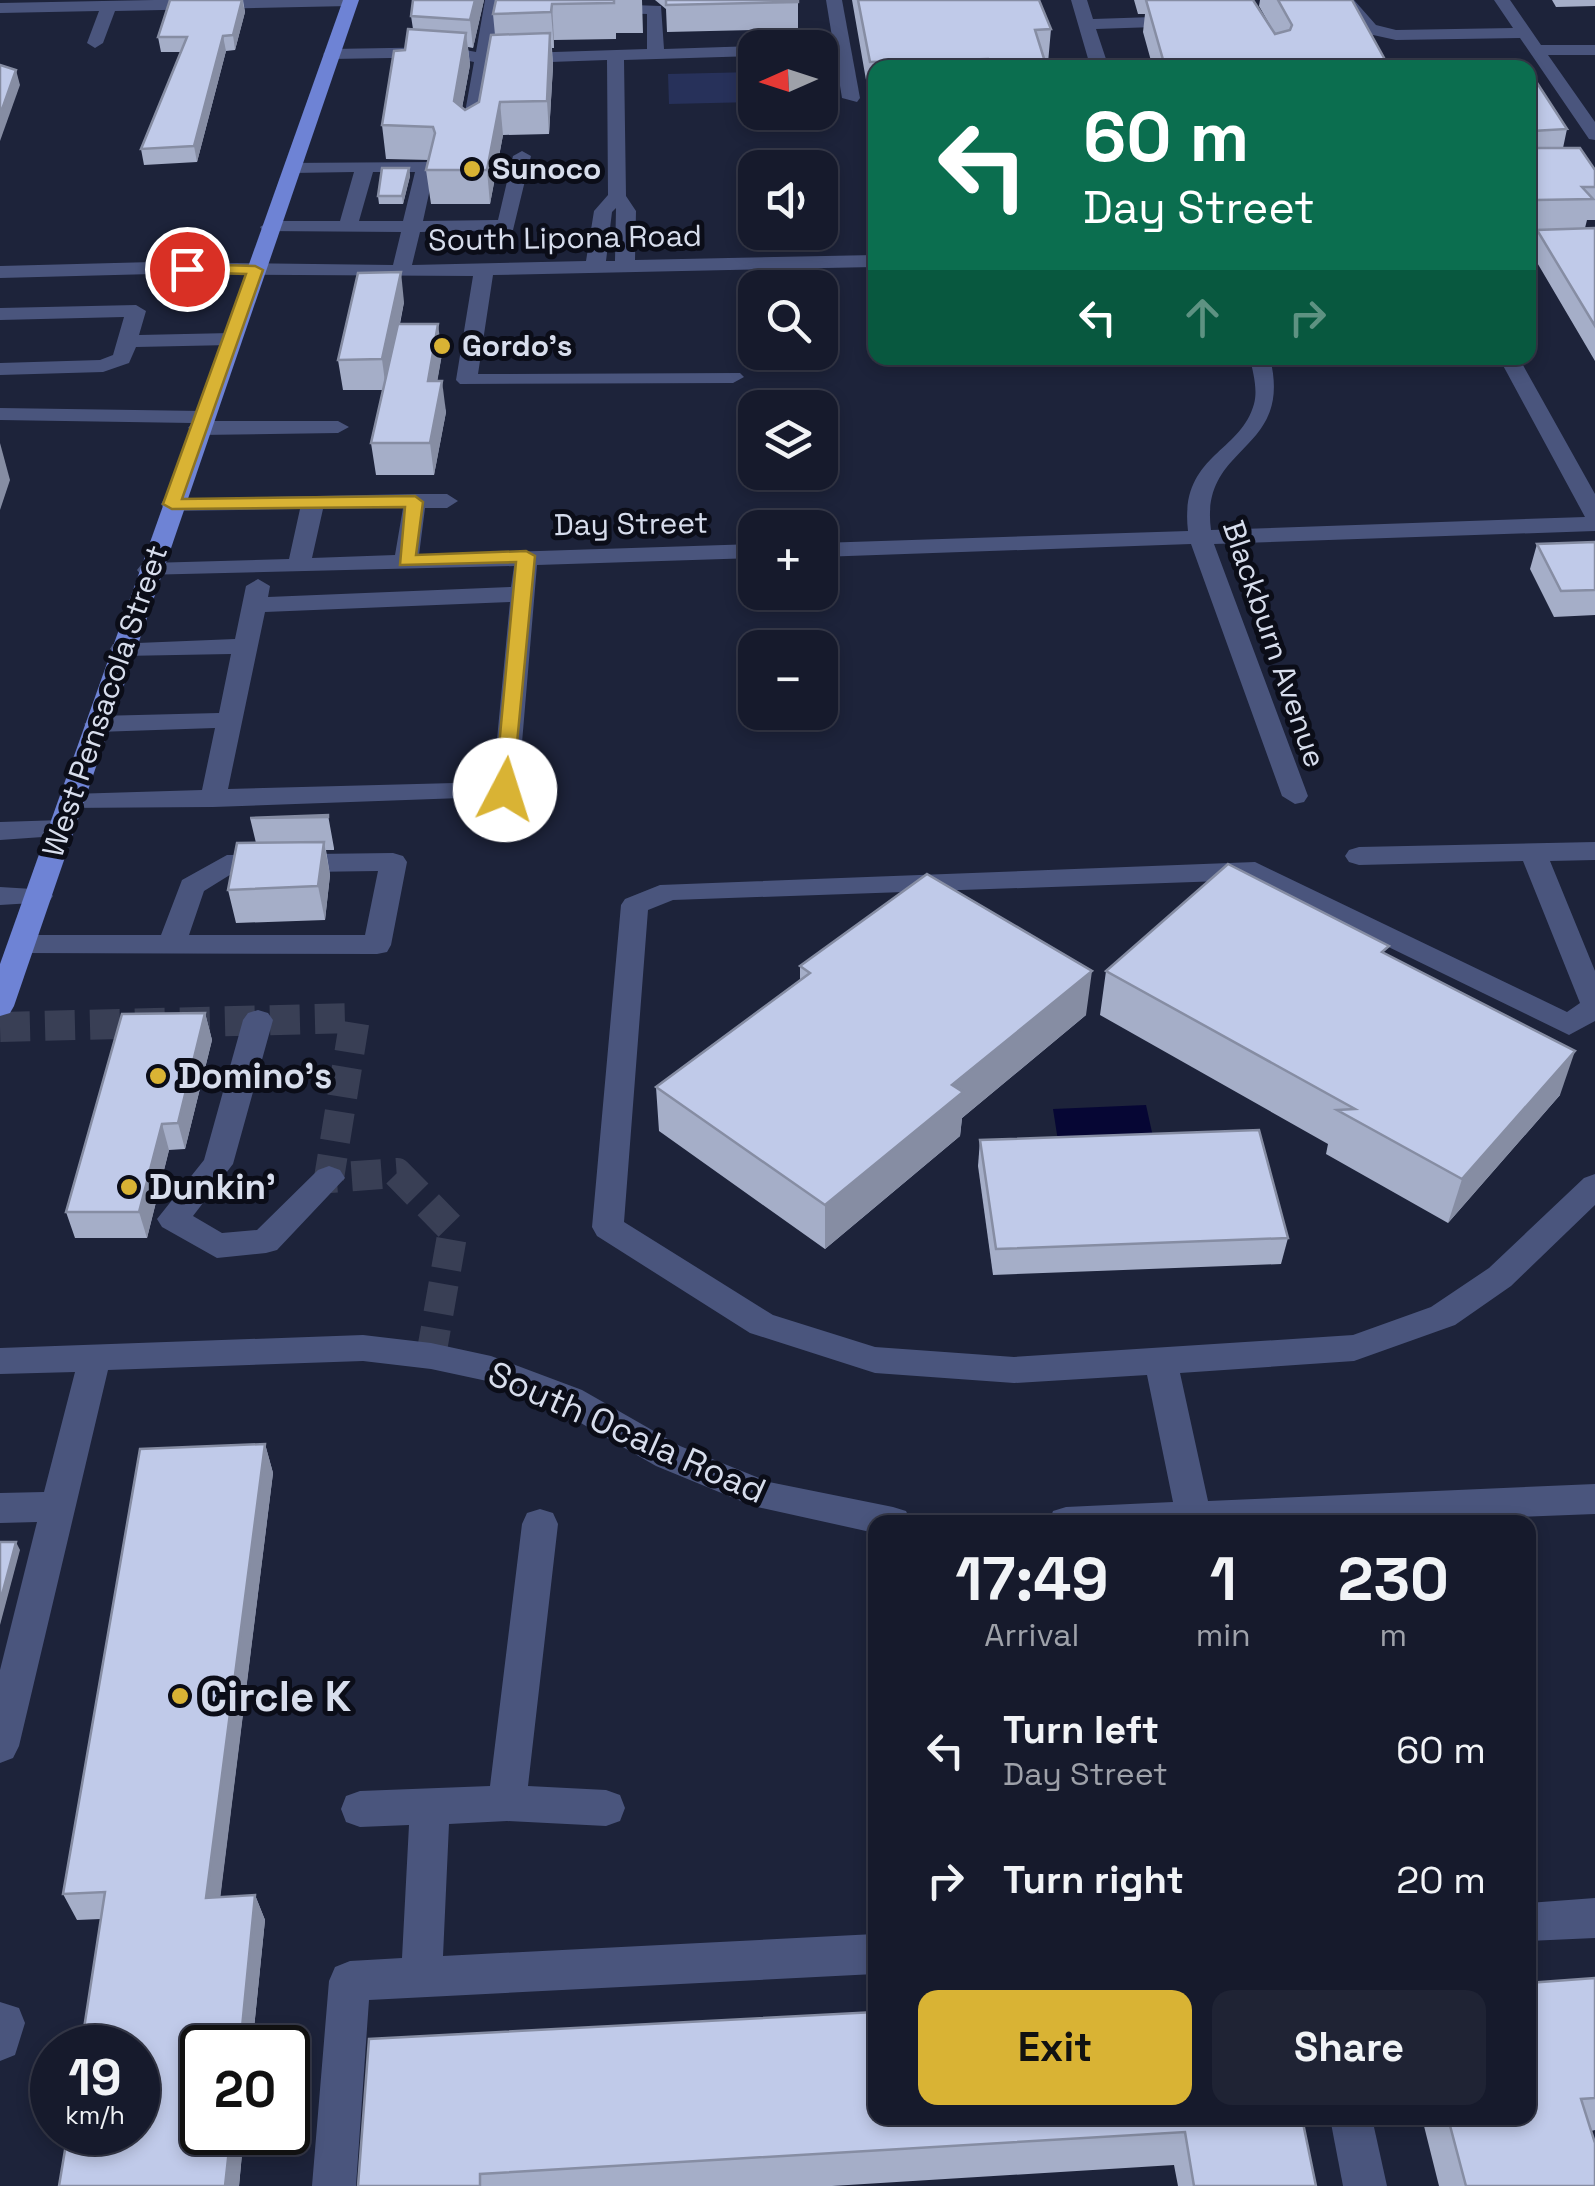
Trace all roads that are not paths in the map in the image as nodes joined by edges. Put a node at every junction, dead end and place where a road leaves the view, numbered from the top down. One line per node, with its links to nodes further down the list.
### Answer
1 (351, 0): 6 (street); 23 (main road, West Pensacola Street)
2 (834, 0): 15 (street)
3 (1079, 0): 11 (street)
4 (1345, 0): 12 (street)
5 (1502, 0): 12 (street)
6 (100, 4): 8 (street); 13 (street)
7 (498, 7): 21 (street)
8 (0, 8)
9 (582, 10): 19 (street)
10 (1199, 21): 11 (street)
11 (1086, 24): 22 (street)
12 (1525, 33): 16 (street)
13 (95, 43)
14 (838, 48): 15 (street)
15 (843, 48): 24 (street)
16 (1536, 50): 17 (street); 26 (street)
17 (1595, 50)
18 (738, 52): 19 (street)
19 (656, 54): 20 (street)
20 (615, 55): 21 (street); 30 (street)
21 (482, 59): 23 (street); 25 (street)
22 (1097, 60)
23 (328, 63): 28 (main road, West Pensacola Street)
24 (851, 98)
25 (470, 135)
26 (1595, 136)
27 (522, 156): 33 (street)
28 (292, 166): 29 (street); 31 (main road, West Pensacola Street)
29 (366, 166): 32 (street); 33 (street)
30 (617, 196): 34 (street); 35 (street)
31 (270, 226): 32 (street); 41 (main road, West Pensacola Street)
32 (348, 226): 33 (street)
33 (412, 226): 43 (street)
34 (600, 227): 35 (street); 40 (street)
35 (628, 227): 39 (street)
36 (1595, 242): 37 (street)
37 (1536, 244)
38 (868, 261): 39 (street, South Lipona Road)
39 (625, 267): 40 (street, South Lipona Road)
40 (595, 268): 42 (street, South Lipona Road)
41 (255, 270): 43 (street, South Lipona Road); 44 (street, South Lipona Road); 46 (main road, West Pensacola Street)
42 (484, 270): 43 (street, South Lipona Road); 51 (street)
43 (401, 271)
44 (0, 272)
45 (0, 314): 47 (street)
46 (231, 339): 47 (street); 53 (main road, West Pensacola Street)
47 (127, 341): 50 (street)
48 (1263, 365): 61 (street, Blackburn Avenue)
49 (1513, 365): 59 (street)
50 (0, 369)
51 (733, 377)
52 (0, 414): 53 (street)
53 (201, 423): 54 (street); 58 (main road, West Pensacola Street)
54 (338, 428)
55 (448, 501): 57 (street)
56 (313, 502): 57 (street); 58 (street); 66 (street)
57 (415, 502): 65 (street)
58 (172, 504): 68 (main road, West Pensacola Street)
59 (1595, 514)
60 (1595, 524): 61 (street)
61 (1201, 540): 62 (street); 75 (street, Blackburn Avenue)
62 (838, 550)
63 (738, 551): 64 (street, Day Street)
64 (526, 556): 65 (street, Day Street); 69 (street)
65 (406, 561): 66 (street, Day Street)
66 (299, 565): 67 (street, Day Street)
67 (263, 566): 68 (street, Day Street); 70 (street)
68 (149, 570): 72 (main road, West Pensacola Street)
69 (522, 594): 70 (street); 76 (street)
70 (254, 604): 71 (street)
71 (245, 646): 72 (street); 73 (street)
72 (122, 648): 74 (main road, West Pensacola Street)
73 (230, 720): 74 (street); 76 (street)
74 (97, 724): 77 (main road, West Pensacola Street)
75 (1295, 796)
76 (213, 798): 77 (street)
77 (66, 816): 78 (street); 83 (main road, West Pensacola Street)
78 (0, 830)
79 (1595, 851): 80 (street)
80 (1534, 852): 81 (street); 87 (street)
81 (1358, 856)
82 (0, 896): 83 (street)
83 (39, 896): 84 (main road, West Pensacola Street)
84 (22, 944): 85 (street); 86 (main road, West Pensacola Street)
85 (172, 945): 85 (street)
86 (3, 991)
87 (1595, 1007): 92 (street)
88 (258, 1020): 89 (street)
89 (330, 1178)
90 (1595, 1186): 92 (street)
91 (95, 1358): 93 (street, South Ocala Road); 95 (street); 99 (street, South Ocala Road)
92 (1161, 1360): 97 (street)
93 (0, 1361)
94 (1595, 1499): 98 (street)
95 (58, 1507): 96 (street); 101 (street)
96 (0, 1508)
97 (1193, 1515)
98 (1338, 1515)
99 (868, 1517)
100 (540, 1524): 102 (street)
101 (0, 1746)
102 (507, 1803): 103 (street); 104 (street)
103 (430, 1804): 105 (street); 109 (street)
104 (606, 1808)
105 (360, 1809)
106 (1595, 1918): 107 (street)
107 (1536, 1922)
108 (868, 1954): 109 (street)
109 (422, 1977): 113 (street)
110 (0, 2023): 111 (street)
111 (0, 2040)
112 (1352, 2125): 114 (street)
113 (334, 2186)
114 (1365, 2186)

